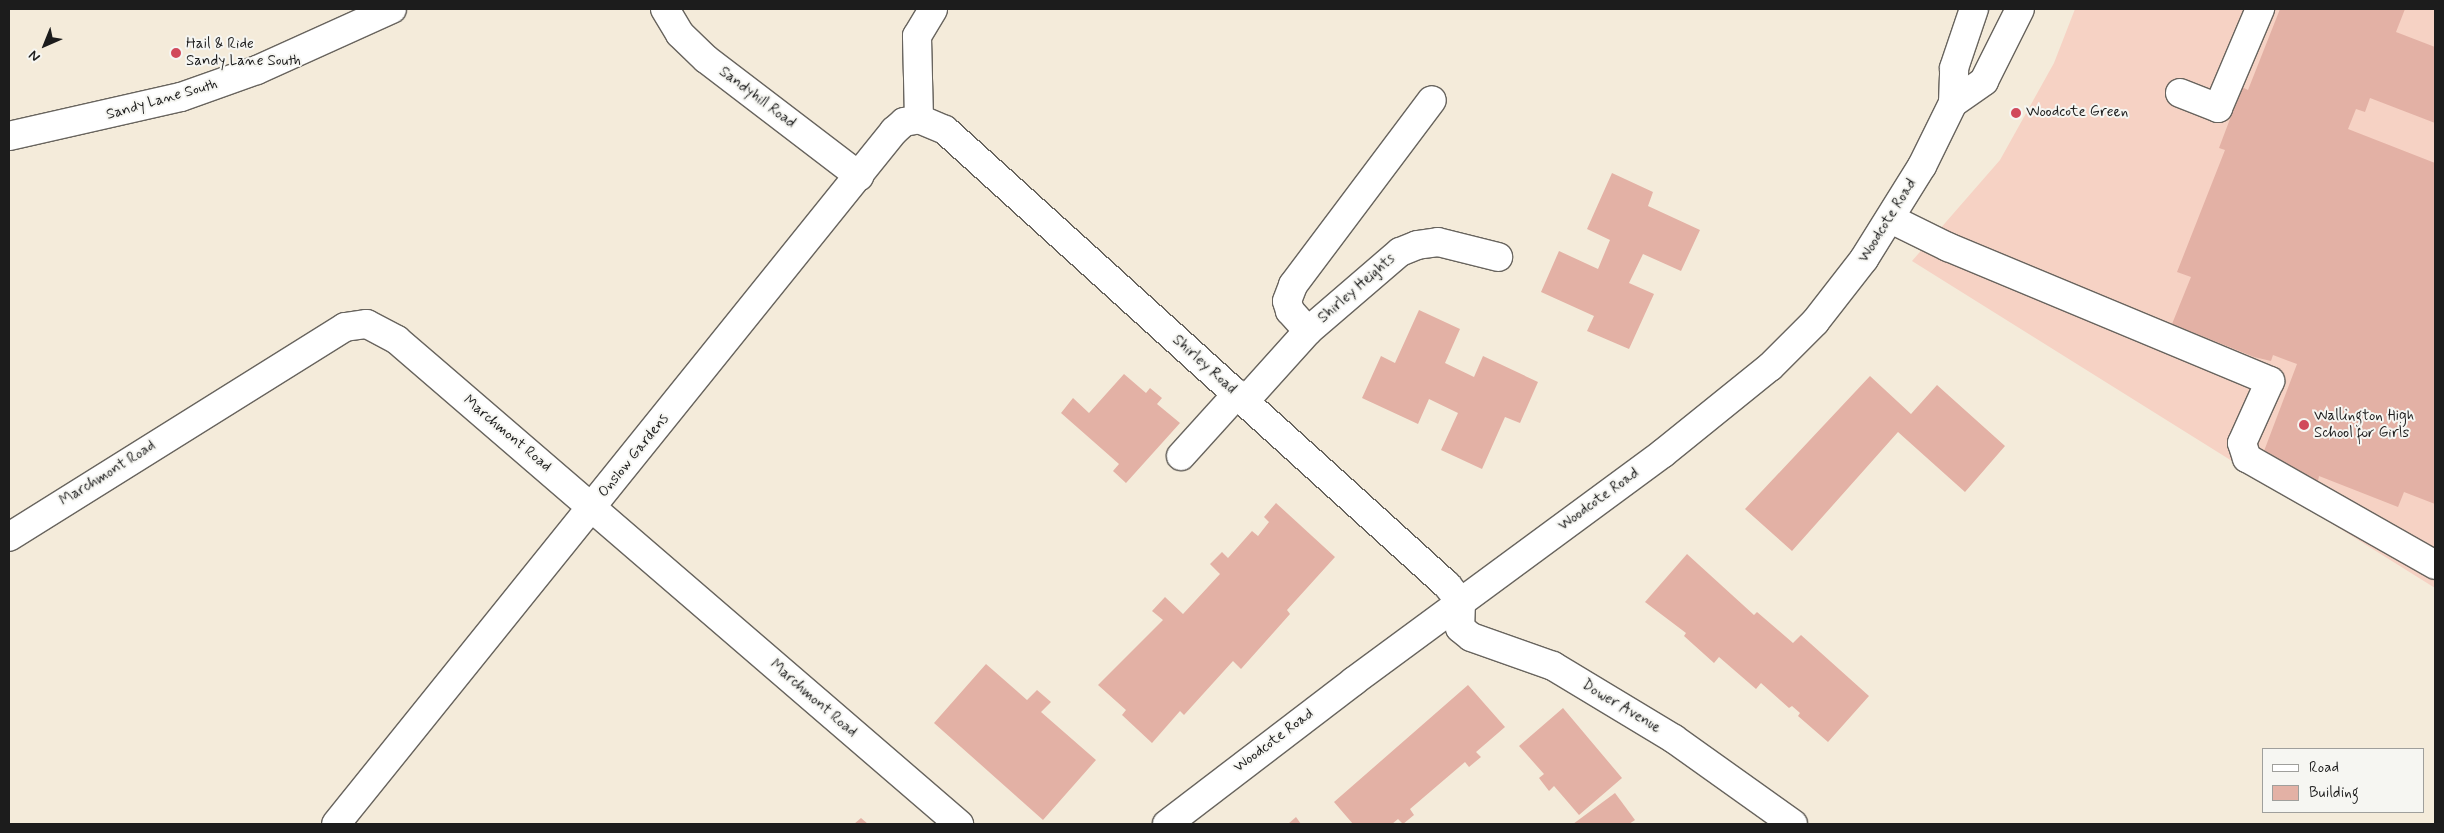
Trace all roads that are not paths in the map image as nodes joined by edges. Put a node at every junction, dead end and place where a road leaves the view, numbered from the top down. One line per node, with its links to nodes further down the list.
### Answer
1 (392, 9): 11 (street, Sandy Lane South)
2 (666, 9): 12 (street, Sandyhill Road)
3 (933, 9): 10 (street)
4 (1974, 9): 9 (street, Woodcote Road)
5 (2020, 9): 9 (street, Woodcote Road)
6 (2260, 9): 7 (street)
7 (2180, 93)
8 (1432, 100): 15 (street)
9 (1954, 103): 13 (street, Woodcote Road)
10 (919, 119): 12 (street, Onslow Gardens); 16 (street, Shirley Road)
11 (9, 136)
12 (859, 176): 18 (street, Onslow Gardens)
13 (1891, 219): 20 (street); 21 (street, Woodcote Road)
14 (1498, 257): 15 (street, Shirley Heights)
15 (1308, 331): 16 (street, Shirley Heights)
16 (1241, 398): 17 (street, Shirley Heights); 21 (street, Shirley Road)
17 (1181, 456)
18 (593, 508): 19 (street, Marchmont Road); 22 (street, Onslow Gardens); 23 (street, Marchmont Road)
19 (9, 537)
20 (2435, 565)
21 (1461, 602): 24 (street, Woodcote Road); 25 (street, Dower Avenue)
22 (336, 824)
23 (959, 824)
24 (1167, 824)
25 (1794, 824)

